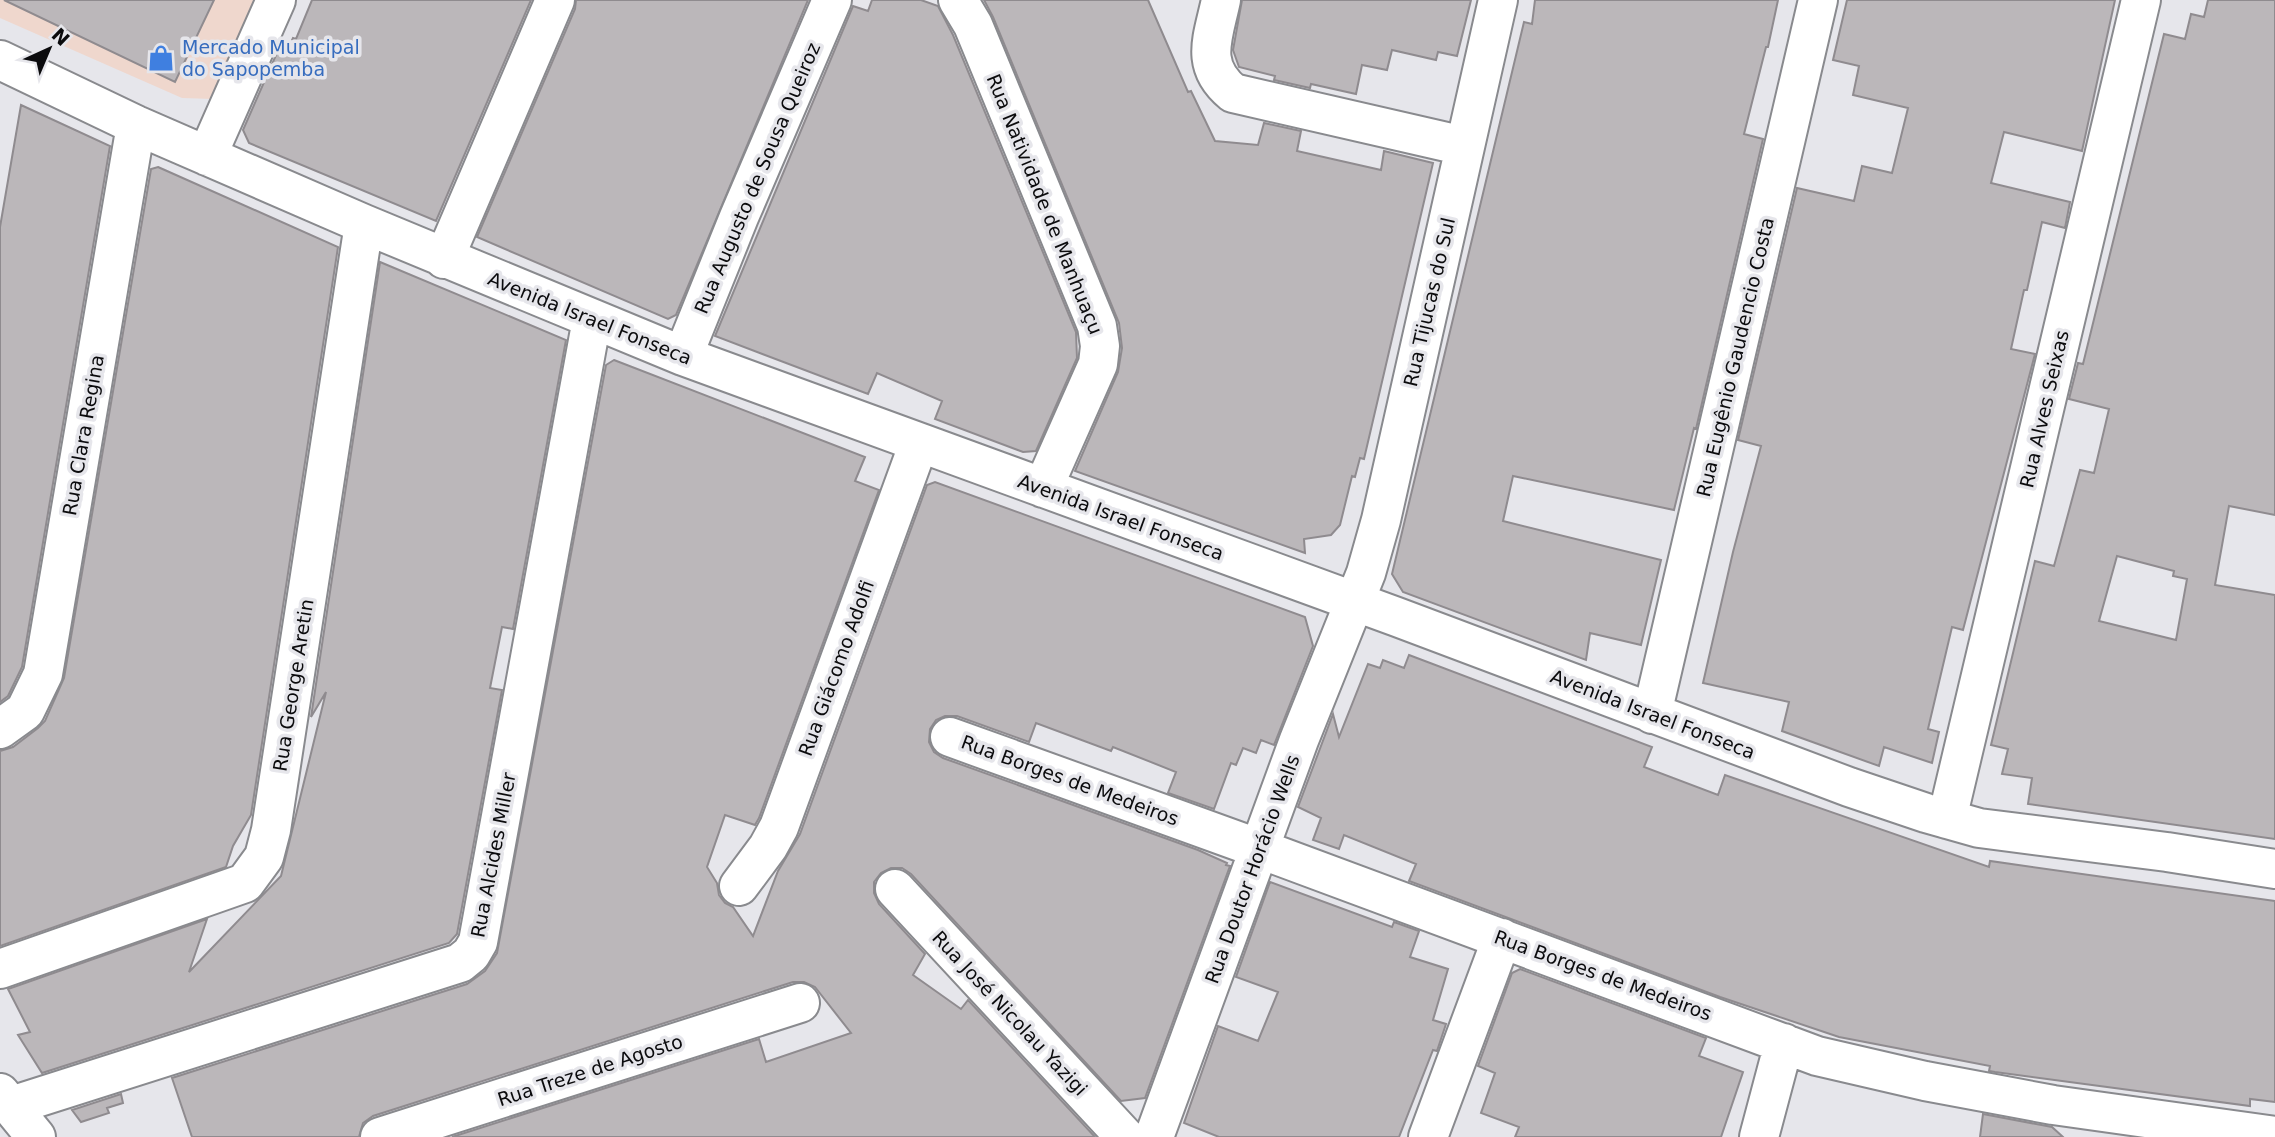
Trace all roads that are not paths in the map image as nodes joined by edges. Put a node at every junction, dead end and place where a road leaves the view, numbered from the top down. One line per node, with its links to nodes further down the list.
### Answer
1 (276, 0): 12 (street)
2 (555, 0): 14 (street)
3 (832, 0): 16 (street, Rua Augusto de Sousa Queiroz)
4 (958, 0): 18 (street, Rua Natividade de Manhuaçu)
5 (1221, 0): 11 (street)
6 (1498, 0): 11 (street, Rua Tijucas do Sul)
7 (1818, 0): 20 (street, Rua Eugênio Gaudencio Costa)
8 (2141, 0): 23 (street, Rua Alves Seixas)
9 (0, 60): 10 (street, Avenida Israel Fonseca)
10 (136, 125): 12 (street, Avenida Israel Fonseca); 21 (street, Rua Clara Regina)
11 (1464, 146): 19 (street, Rua Tijucas do Sul)
12 (207, 156): 13 (street, Avenida Israel Fonseca)
13 (364, 224): 14 (street, Avenida Israel Fonseca); 29 (street, Rua George Aretin)
14 (444, 259): 15 (street, Avenida Israel Fonseca)
15 (592, 319): 16 (street, Avenida Israel Fonseca); 32 (street, Rua Alcides Miller)
16 (683, 356): 17 (street, Avenida Israel Fonseca)
17 (919, 443): 18 (street, Avenida Israel Fonseca); 26 (street, Rua Giácomo Adolfi)
18 (1043, 488): 19 (street, Avenida Israel Fonseca)
19 (1355, 602): 20 (street, Avenida Israel Fonseca); 24 (street, Rua Doutor Horácio Wells)
20 (1652, 713): 23 (street, Avenida Israel Fonseca)
21 (0, 729)
22 (950, 737): 24 (street, Rua Borges de Medeiros)
23 (1947, 819): 25 (street, Avenida Israel Fonseca)
24 (1260, 849): 28 (street, Rua Borges de Medeiros); 38 (street, Rua Doutor Horácio Wells)
25 (2275, 869)
26 (739, 886)
27 (895, 889): 37 (street, Rua José Nicolau Yazigi)
28 (1502, 938): 31 (street, Rua Borges de Medeiros); 39 (street)
29 (0, 969)
30 (800, 1003): 36 (street, Rua Treze de Agosto)
31 (1784, 1043): 33 (street, Rua Borges de Medeiros); 40 (street)
32 (5, 1099): 35 (street)
33 (2086, 1124): 34 (street, Rua Borges de Medeiros)
34 (2275, 1136)
35 (36, 1137)
36 (380, 1137)
37 (1125, 1137)
38 (1154, 1137)
39 (1428, 1137)
40 (1759, 1137)

